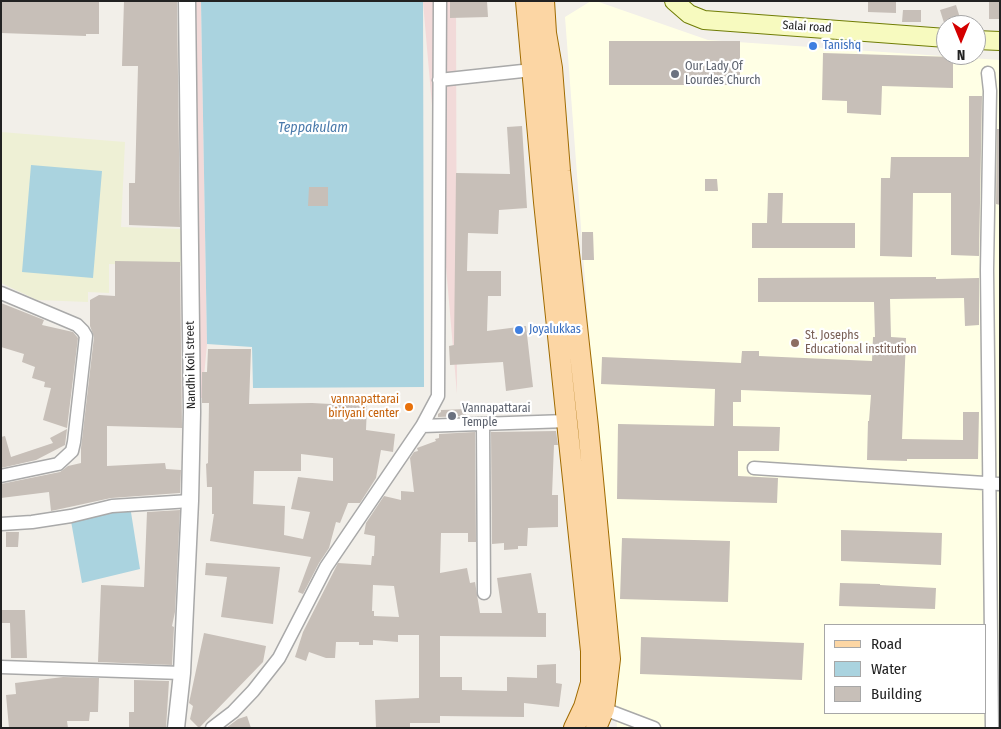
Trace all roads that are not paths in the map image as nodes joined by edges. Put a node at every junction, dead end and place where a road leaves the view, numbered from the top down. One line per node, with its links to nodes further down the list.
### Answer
1 (187, 1): 19 (street, Nandhi Koil street)
2 (440, 1): 11 (street)
3 (526, 1): 9 (main road)
4 (544, 1): 24 (main road)
5 (674, 1): 6 (main road, Salai road)
6 (936, 37)
7 (986, 41): 8 (main road)
8 (1000, 42)
9 (532, 70): 11 (street); 13 (main road)
10 (988, 73): 18 (street)
11 (439, 80): 15 (street)
12 (1, 292): 17 (street)
13 (567, 420): 14 (street); 27 (main road)
14 (483, 424): 15 (street); 21 (street)
15 (422, 426): 26 (street)
16 (754, 468): 18 (street)
17 (1, 476)
18 (994, 484): 30 (street)
19 (190, 501): 20 (street); 23 (street, Nandhi Koil street)
20 (1, 524)
21 (484, 593)
22 (1, 667): 23 (street)
23 (182, 673): 25 (street, Nandhi Koil street)
24 (604, 709): 28 (main road); 29 (street)
25 (176, 728)
26 (212, 728)
27 (574, 728)
28 (596, 728)
29 (654, 728)
30 (992, 728)

